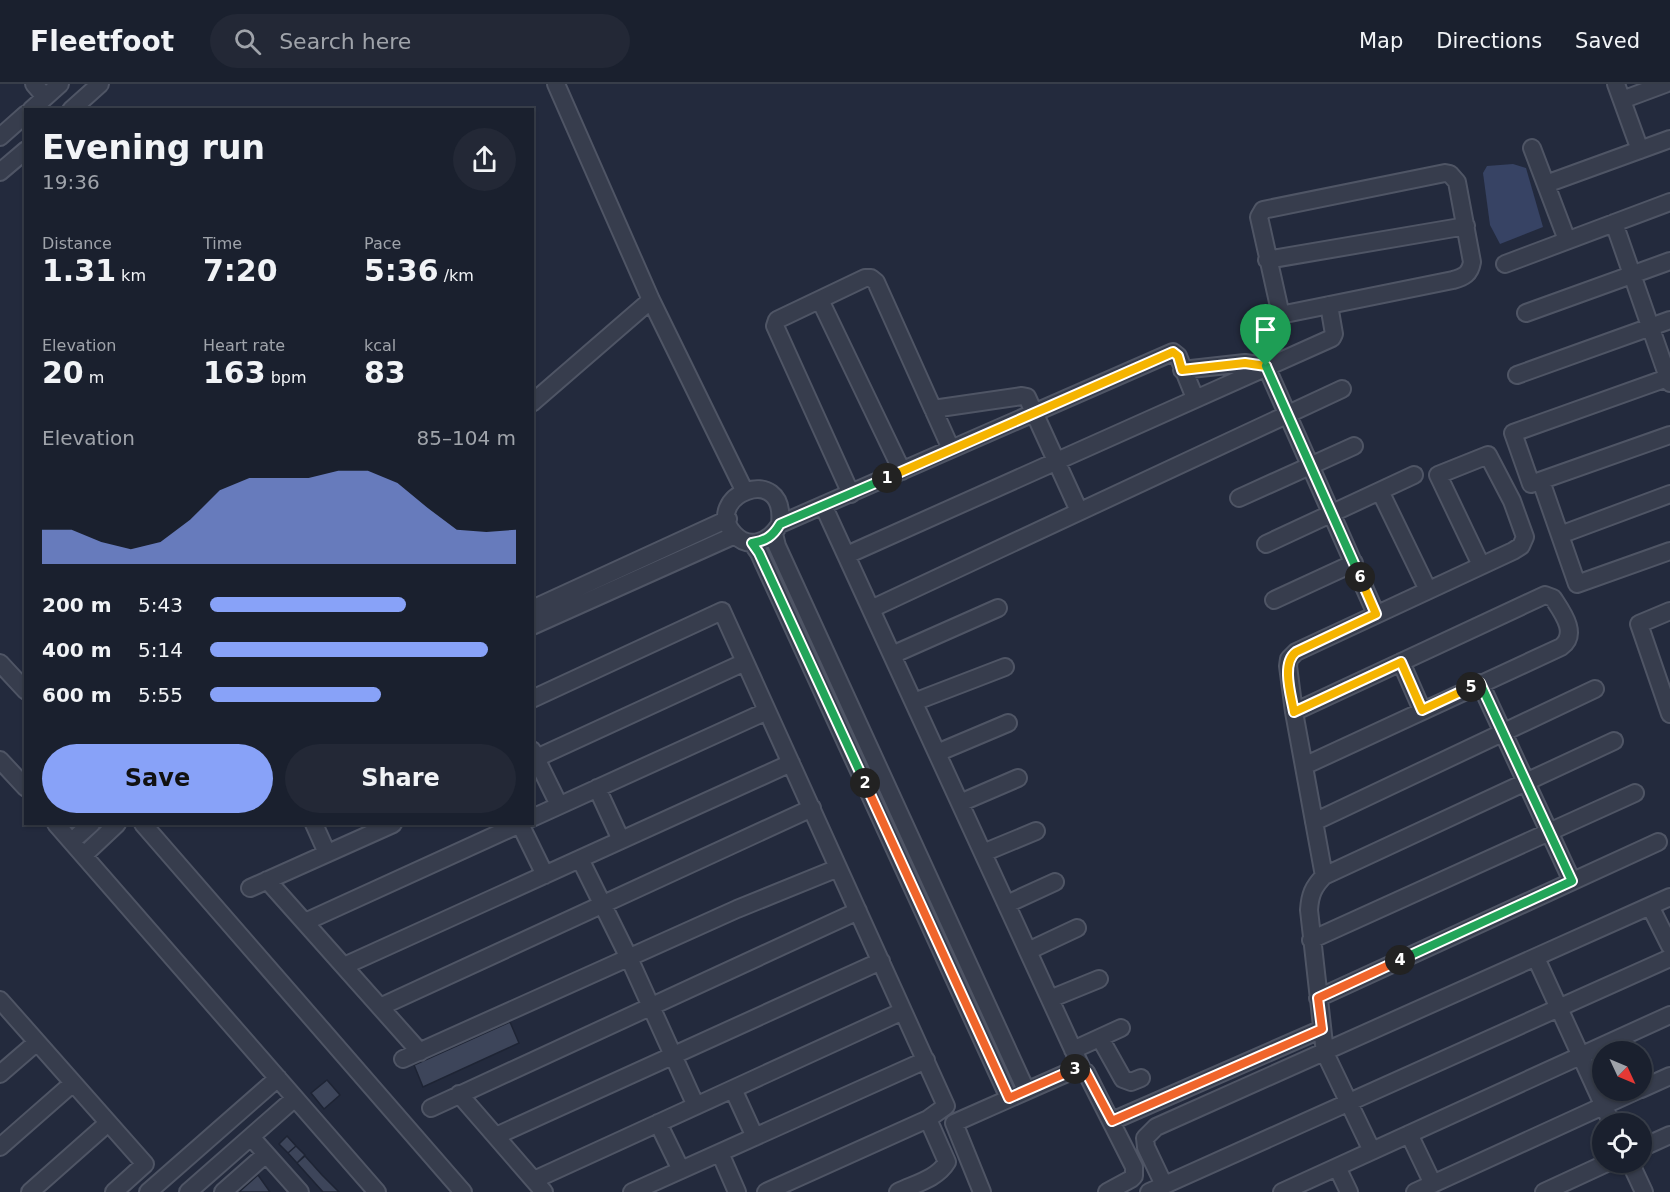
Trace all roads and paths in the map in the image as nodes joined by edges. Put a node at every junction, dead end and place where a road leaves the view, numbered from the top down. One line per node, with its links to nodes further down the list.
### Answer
1 (34, 84): 7 (street)
2 (60, 84): 7 (street)
3 (100, 84): 9 (street)
4 (556, 84): 26 (street)
5 (1665, 84): 6 (street)
6 (1619, 92): 14 (street)
7 (45, 97): 8 (street)
8 (33, 108)
9 (73, 108)
10 (24, 116): 11 (street)
11 (0, 137)
12 (1670, 139): 14 (street)
13 (1532, 148): 17 (street)
14 (1640, 150): 17 (street)
15 (24, 152): 16 (street)
16 (0, 172)
17 (1546, 184): 21 (street)
18 (1670, 202): 19 (street)
19 (1614, 223): 21 (street); 25 (street)
20 (1466, 226): 22 (street); 22 (street); 28 (street)
21 (1567, 240): 24 (street)
22 (1268, 260): 28 (street)
23 (1670, 261): 25 (street)
24 (1505, 264)
25 (1632, 275): 29 (street); 31 (street)
26 (651, 300): 38 (street); 50 (street)
27 (820, 300): 39 (street); 47 (street); 52 (street)
28 (1329, 305): 32 (street)
29 (1526, 313)
30 (1670, 320): 31 (street)
31 (1650, 327): 34 (street); 35 (street)
32 (1266, 366): 33 (street); 37 (street); 41 (street)
33 (1182, 370): 37 (street); 40 (street)
34 (1517, 375)
35 (1669, 379): 49 (street)
36 (1342, 389): 41 (street)
37 (1195, 398): 45 (street)
38 (534, 401)
39 (933, 409): 40 (street); 44 (street)
40 (1035, 412): 44 (street); 45 (street)
41 (1288, 414): 46 (street); 56 (street)
42 (1670, 435): 49 (street)
43 (1354, 446): 46 (street)
44 (951, 449): 47 (street)
45 (1057, 461): 56 (street); 65 (street)
46 (1310, 465): 54 (street); 57 (street)
47 (902, 471): 52 (street)
48 (1414, 475): 51 (street)
49 (1541, 481): 61 (street)
50 (744, 490): 58 (street); 59 (street)
51 (1380, 491): 57 (street); 68 (street)
52 (851, 494): 55 (street)
53 (1670, 494): 61 (street)
54 (1239, 498)
55 (824, 505): 59 (street); 65 (street)
56 (1078, 511): 72 (street)
57 (1332, 514): 63 (street); 66 (street)
58 (728, 519): 60 (street); 70 (street)
59 (777, 529): 62 (street); 175 (street)
60 (735, 535): 62 (street); 75 (street)
61 (1560, 535): 64 (street)
62 (752, 543): 178 (street)
63 (1266, 544)
64 (1670, 551)
65 (847, 555): 72 (street)
66 (1354, 563): 69 (street); 74 (street)
67 (1481, 565): 67 (street); 68 (street)
68 (1428, 590): 74 (street)
69 (1274, 600)
70 (534, 608)
71 (998, 608): 76 (street)
72 (871, 609): 76 (street)
73 (1670, 611): 89 (street)
74 (1376, 614): 88 (street)
75 (534, 625)
76 (892, 655): 85 (street)
77 (745, 662): 84 (street); 87 (street); 94 (street)
78 (1401, 662): 81 (street); 86 (street); 88 (street)
79 (0, 663): 82 (street)
80 (1005, 667): 85 (street)
81 (1480, 683): 86 (street); 91 (street)
82 (24, 689)
83 (1595, 689): 91 (street)
84 (534, 698)
85 (914, 702): 93 (street)
86 (1422, 710): 97 (street)
87 (767, 711): 96 (street); 101 (street)
88 (1294, 712): 97 (street)
89 (1670, 714)
90 (1008, 723): 93 (street)
91 (1503, 733): 99 (street); 107 (street)
92 (1614, 741): 99 (street)
93 (937, 753): 103 (street)
94 (534, 756): 104 (street)
95 (0, 760): 100 (street)
96 (791, 762): 105 (street); 118 (street)
97 (1304, 766): 107 (street)
98 (1017, 778): 103 (street)
99 (1526, 782): 117 (street); 127 (street)
100 (24, 787)
101 (597, 788): 104 (street); 118 (street)
102 (1635, 793): 117 (street)
103 (960, 802): 122 (street)
104 (559, 805): 106 (street)
105 (812, 808): 125 (street); 133 (street)
106 (534, 817)
107 (1314, 822): 127 (street)
108 (57, 825): 119 (street)
109 (91, 825): 119 (street)
110 (116, 825): 123 (street)
111 (144, 825): 214 (street)
112 (314, 825): 121 (street)
113 (391, 825): 121 (street)
114 (518, 825): 137 (street)
115 (520, 825): 126 (street)
116 (1036, 831): 122 (street)
117 (1550, 832): 129 (street); 139 (street)
118 (621, 840): 124 (street)
119 (72, 841): 123 (street)
120 (1658, 842): 129 (street)
121 (327, 853): 128 (street)
122 (983, 853): 134 (street)
123 (84, 855): 170 (street)
124 (580, 859): 126 (street); 133 (street)
125 (838, 868): 136 (street); 142 (street)
126 (545, 875): 146 (street)
127 (1324, 876): 139 (street)
128 (267, 880): 131 (street); 137 (street)
129 (1572, 881): 148 (street)
130 (1055, 882): 134 (street)
131 (250, 888)
132 (1670, 897): 135 (street)
133 (603, 904): 142 (street); 151 (street)
134 (1007, 904): 141 (street)
135 (1650, 906): 140 (street); 143 (street)
136 (858, 911): 145 (street); 152 (street)
137 (305, 922): 146 (street)
138 (1077, 928): 141 (street)
139 (1311, 940): 148 (street)
140 (1670, 946)
141 (1028, 951): 149 (street)
142 (629, 958): 152 (street); 161 (street)
143 (1536, 958): 153 (street); 162 (street)
144 (1670, 958): 153 (street)
145 (881, 961): 154 (street); 163 (street)
146 (344, 966): 151 (street)
147 (1099, 978): 149 (street)
148 (1318, 998): 157 (street)
149 (1050, 999): 160 (street)
150 (0, 1001): 159 (street)
151 (380, 1006): 161 (street)
152 (651, 1006): 163 (street); 176 (street)
153 (1559, 1008): 164 (street); 180 (street)
154 (903, 1011): 166 (street); 174 (street)
155 (1670, 1015): 164 (street)
156 (1121, 1028): 158 (street)
157 (1322, 1029): 162 (street); 186 (street)
158 (1100, 1038): 160 (street); 171 (street)
159 (36, 1042): 168 (street); 172 (street)
160 (1073, 1050): 167 (street)
161 (420, 1052): 165 (street)
162 (1325, 1053): 180 (street); 205 (street)
163 (673, 1055): 181 (street); 191 (street)
164 (1581, 1055): 182 (street); 189 (street)
165 (403, 1059)
166 (926, 1060): 185 (street); 193 (street)
167 (1082, 1069): 175 (street); 186 (street)
168 (0, 1074)
169 (1670, 1076): 173 (street)
170 (278, 1078): 177 (street); 209 (street)
171 (1141, 1078)
172 (73, 1083): 187 (street); 195 (street)
173 (1652, 1084)
174 (733, 1089): 181 (street); 193 (street)
175 (1026, 1090): 178 (street)
176 (459, 1094): 183 (street); 191 (street)
177 (295, 1098): 192 (street); 213 (street)
178 (1009, 1098): 206 (street)
179 (1616, 1101): 182 (street)
180 (1349, 1102): 196 (street); 205 (street)
181 (696, 1106): 188 (street)
182 (1605, 1106): 184 (street); 203 (street)
183 (431, 1108)
184 (1608, 1113)
185 (928, 1119): 217 (street); 218 (street)
186 (1112, 1121): 219 (street)
187 (108, 1123): 207 (street); 208 (street)
188 (658, 1123): 200 (street); 204 (street)
189 (1409, 1134): 196 (street); 203 (street)
190 (1670, 1135): 194 (street)
191 (496, 1136): 204 (street)
192 (251, 1137): 198 (street); 210 (street)
193 (755, 1137): 197 (street)
194 (1652, 1143)
195 (0, 1147)
196 (1372, 1151): 199 (street)
197 (720, 1153): 200 (street); 216 (street)
198 (266, 1154): 211 (street); 212 (street)
199 (1337, 1167): 220 (street); 221 (street)
200 (681, 1170): 215 (street)
201 (1592, 1170): 223 (street)
202 (1635, 1173): 224 (street)
203 (1433, 1184): 222 (street)
204 (539, 1186)
205 (1156, 1189)
206 (976, 1190)
207 (30, 1192)
208 (114, 1192)
209 (148, 1192)
210 (188, 1192)
211 (223, 1192)
212 (300, 1192)
213 (377, 1192)
214 (463, 1192)
215 (632, 1192)
216 (737, 1192)
217 (766, 1192)
218 (898, 1192)
219 (1107, 1192)
220 (1282, 1192)
221 (1349, 1192)
222 (1415, 1192)
223 (1544, 1192)
224 (1644, 1192)

